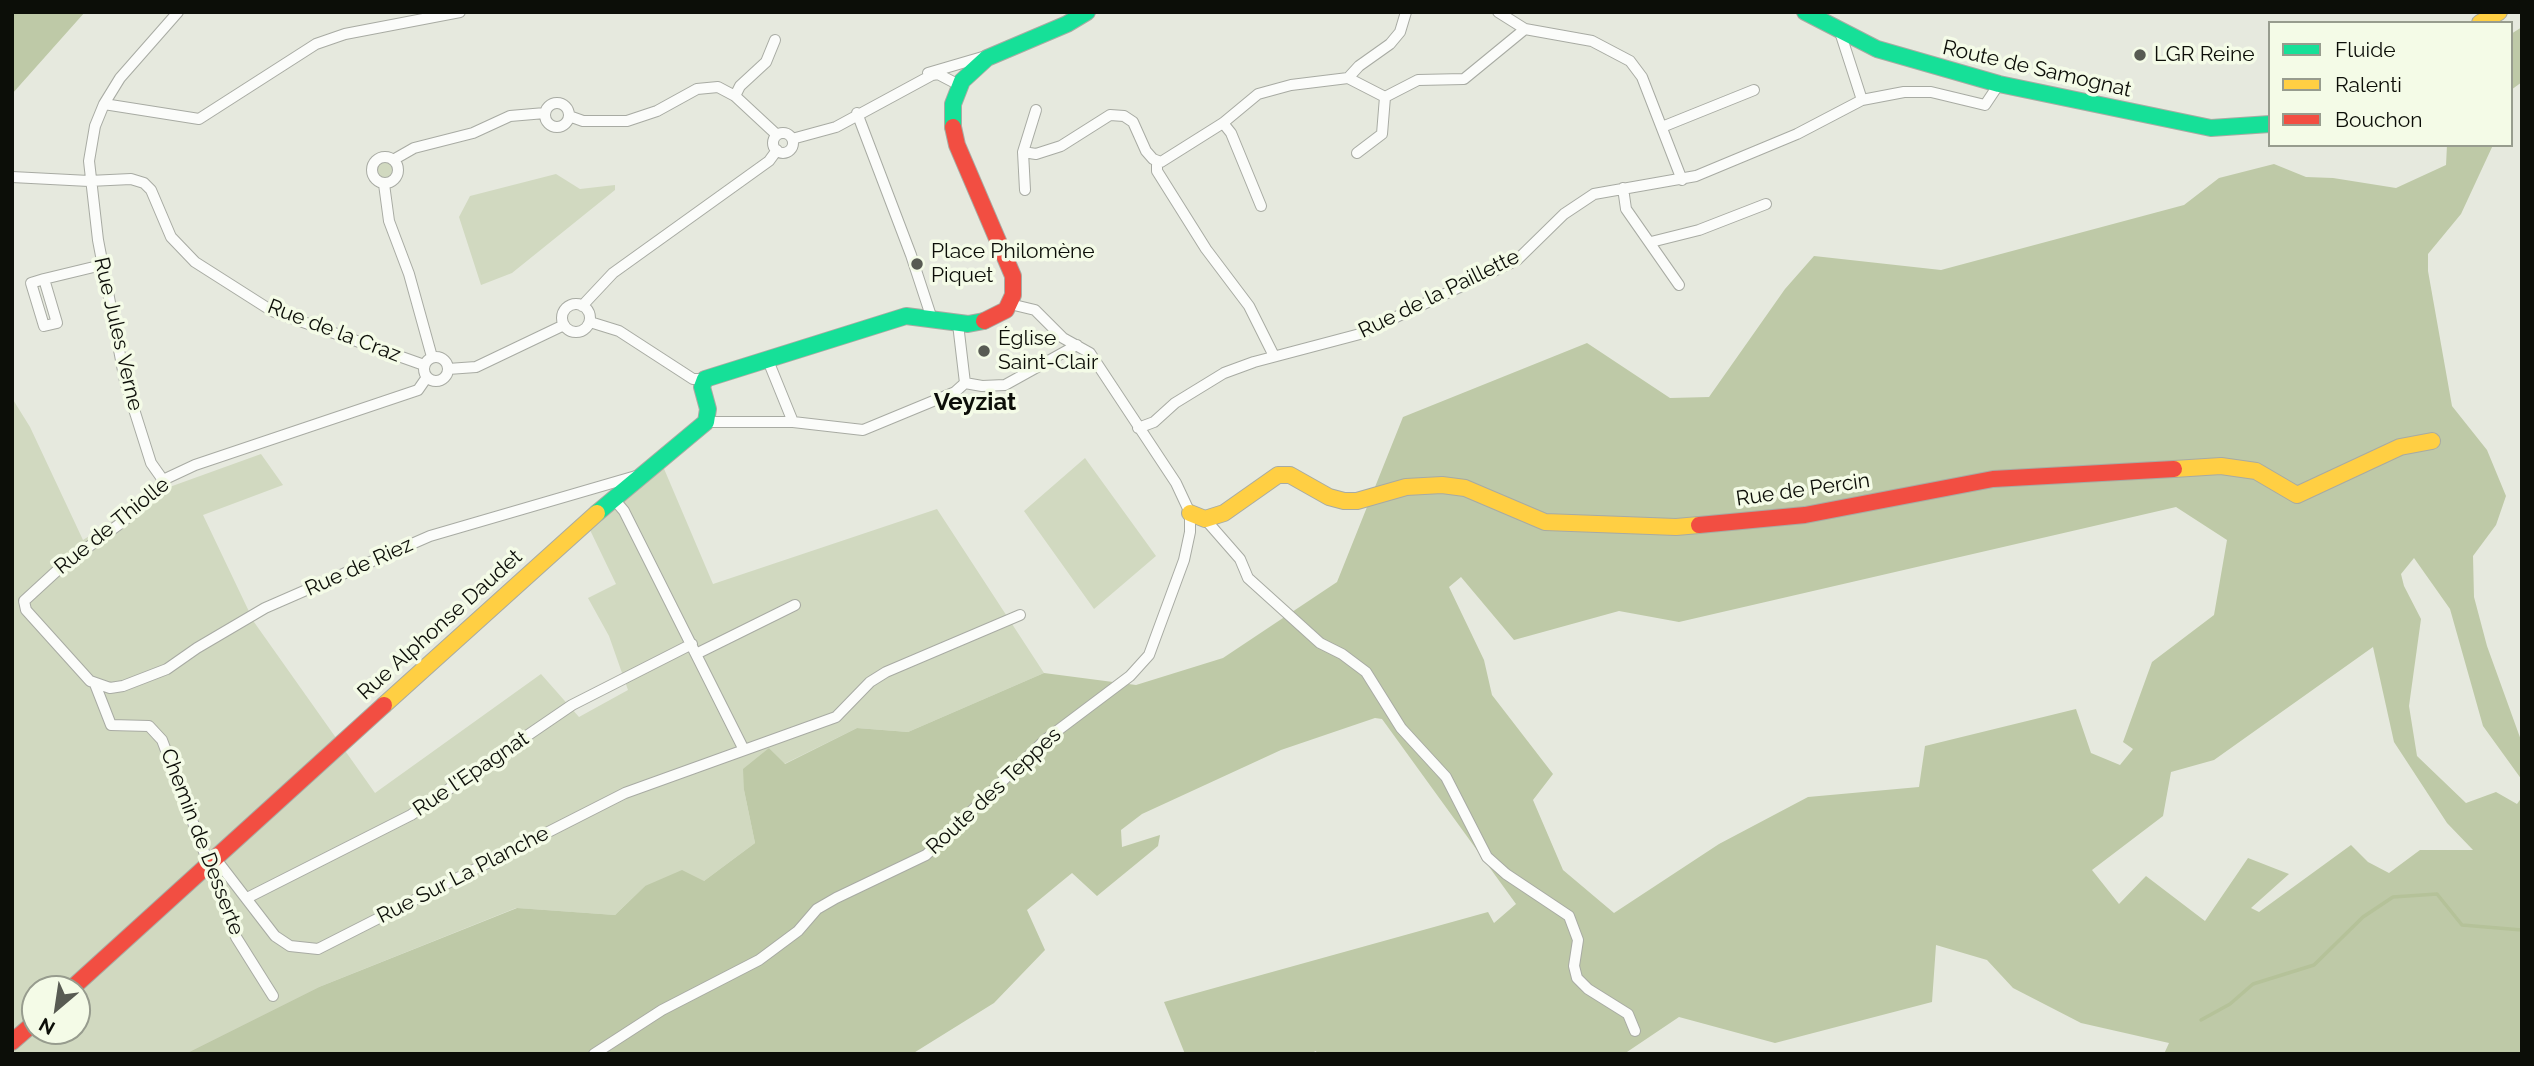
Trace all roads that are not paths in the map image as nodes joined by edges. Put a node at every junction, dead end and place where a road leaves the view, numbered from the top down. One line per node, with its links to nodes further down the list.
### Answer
1 (178, 12): 21 (street, Rue Jules Verne)
2 (460, 12): 21 (street)
3 (1087, 12): 12 (street)
4 (1406, 12): 13 (street)
5 (1498, 12): 9 (street)
6 (1805, 12): 10 (street, Route de Samognat)
7 (2499, 12): 8 (street)
8 (2483, 21)
9 (1525, 29): 19 (street); 28 (street)
10 (1840, 32): 16 (street, Route de Samognat); 20 (street)
11 (775, 40): 18 (street)
12 (995, 54): 14 (street); 15 (street)
13 (1348, 78): 19 (street); 26 (street)
14 (918, 81): 15 (street); 24 (street)
15 (959, 85): 48 (street)
16 (1999, 85): 20 (street, Rue de la Paillette); 27 (street, Route de Samognat)
17 (1754, 90): 28 (street)
18 (735, 96): 25 (street); 29 (street)
19 (1385, 97): 33 (street)
20 (1862, 100): 37 (street, Rue de la Paillette)
21 (104, 104): 38 (street, Rue Jules Verne)
22 (1036, 110): 32 (street)
23 (545, 113): 25 (street); 25 (street); 34 (street)
24 (857, 113): 30 (street); 50 (street)
25 (569, 116)
26 (1223, 123): 35 (street); 43 (street)
27 (2268, 124)
28 (1662, 128): 37 (street)
29 (777, 135): 30 (street); 31 (street)
30 (792, 139): 31 (street)
31 (777, 150): 49 (street)
32 (1023, 152): 35 (street); 41 (street)
33 (1357, 153)
34 (393, 160): 39 (street); 39 (street)
35 (1157, 161): 55 (street)
36 (12, 177): 38 (street)
37 (1682, 180): 40 (street, Rue de la Paillette)
38 (89, 181): 45 (street, Rue Jules Verne); 57 (street, Rue de la Craz)
39 (384, 184): 57 (street)
40 (1623, 188): 44 (street); 55 (street, Rue de la Paillette)
41 (1025, 190)
42 (1766, 204): 44 (street)
43 (1261, 206)
44 (1651, 242): 47 (street)
45 (102, 265): 46 (street); 67 (street, Rue Jules Verne)
46 (44, 279)
47 (1679, 285)
48 (1010, 304): 52 (street); 54 (street)
49 (582, 306): 51 (street); 53 (street)
50 (932, 319): 52 (street); 56 (street)
51 (590, 322): 53 (street); 60 (street)
52 (958, 324): 61 (street)
53 (564, 325): 58 (street)
54 (1077, 345): 61 (street); 64 (street)
55 (1274, 356): 64 (street, Rue de la Paillette)
56 (767, 358): 60 (street); 63 (street)
57 (428, 361): 58 (street); 59 (street)
58 (448, 369): 59 (street)
59 (427, 377): 67 (street, Rue de Thiolle)
60 (705, 379): 62 (street)
61 (965, 383): 63 (street)
62 (706, 422): 63 (street); 66 (street, Rue Alphonse Daudet)
63 (793, 422)
64 (1138, 428): 69 (street)
65 (2432, 441): 69 (street, Rue de Percin)
66 (637, 476): 68 (street, Rue Alphonse Daudet); 73 (street, Rue de Riez)
67 (163, 480): 73 (street, Rue de Thiolle)
68 (612, 498): 72 (street); 75 (street, Rue Alphonse Daudet)
69 (1198, 516): 79 (street); 80 (street, Route des Teppes)
70 (795, 605): 72 (street, Rue l'Epagnat)
71 (1020, 615): 74 (street, Rue Sur La Planche)
72 (694, 649): 74 (street); 76 (street, Rue l'Epagnat)
73 (95, 684): 75 (street, Chemin de Desserte)
74 (743, 748): 76 (street, Rue Sur La Planche)
75 (211, 862): 76 (street, Rue Sur La Planche); 77 (street, Rue Alphonse Daudet); 78 (street, Chemin de Desserte)
76 (247, 898)
77 (86, 975)
78 (272, 996)
79 (1635, 1031)
80 (594, 1054)

